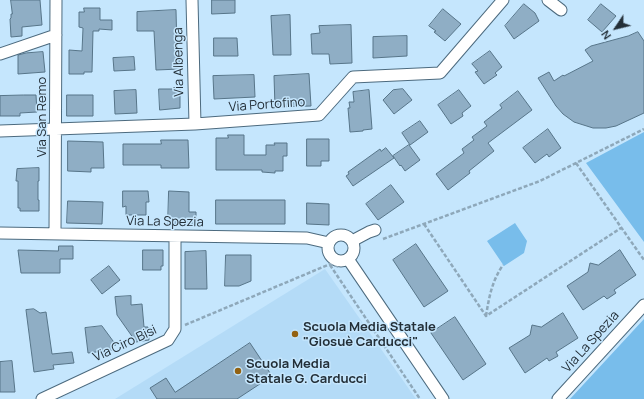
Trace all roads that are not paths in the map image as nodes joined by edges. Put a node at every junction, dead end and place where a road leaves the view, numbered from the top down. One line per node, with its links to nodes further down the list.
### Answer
1 (56, 0): 6 (street, Via San Remo)
2 (192, 0): 8 (street, Via Albenga)
3 (503, 0): 8 (street, Via Portofino)
4 (548, 0): 5 (street)
5 (561, 10)
6 (56, 35): 7 (street); 9 (street, Via San Remo)
7 (0, 54)
8 (195, 124): 9 (street, Via Portofino)
9 (56, 129): 10 (street, Via Portofino); 12 (street, Via San Remo)
10 (0, 132)
11 (0, 233): 12 (street, Via La Spezia)
12 (55, 234): 13 (street, Via La Spezia)
13 (175, 236): 16 (street, Via La Spezia); 19 (street, Via Ciro Bisi)
14 (376, 236): 15 (street)
15 (352, 240): 16 (street); 17 (street)
16 (329, 243): 17 (street)
17 (350, 262): 20 (street)
18 (644, 304): 21 (street, Via La Spezia)
19 (42, 399)
20 (443, 399)
21 (558, 399)

